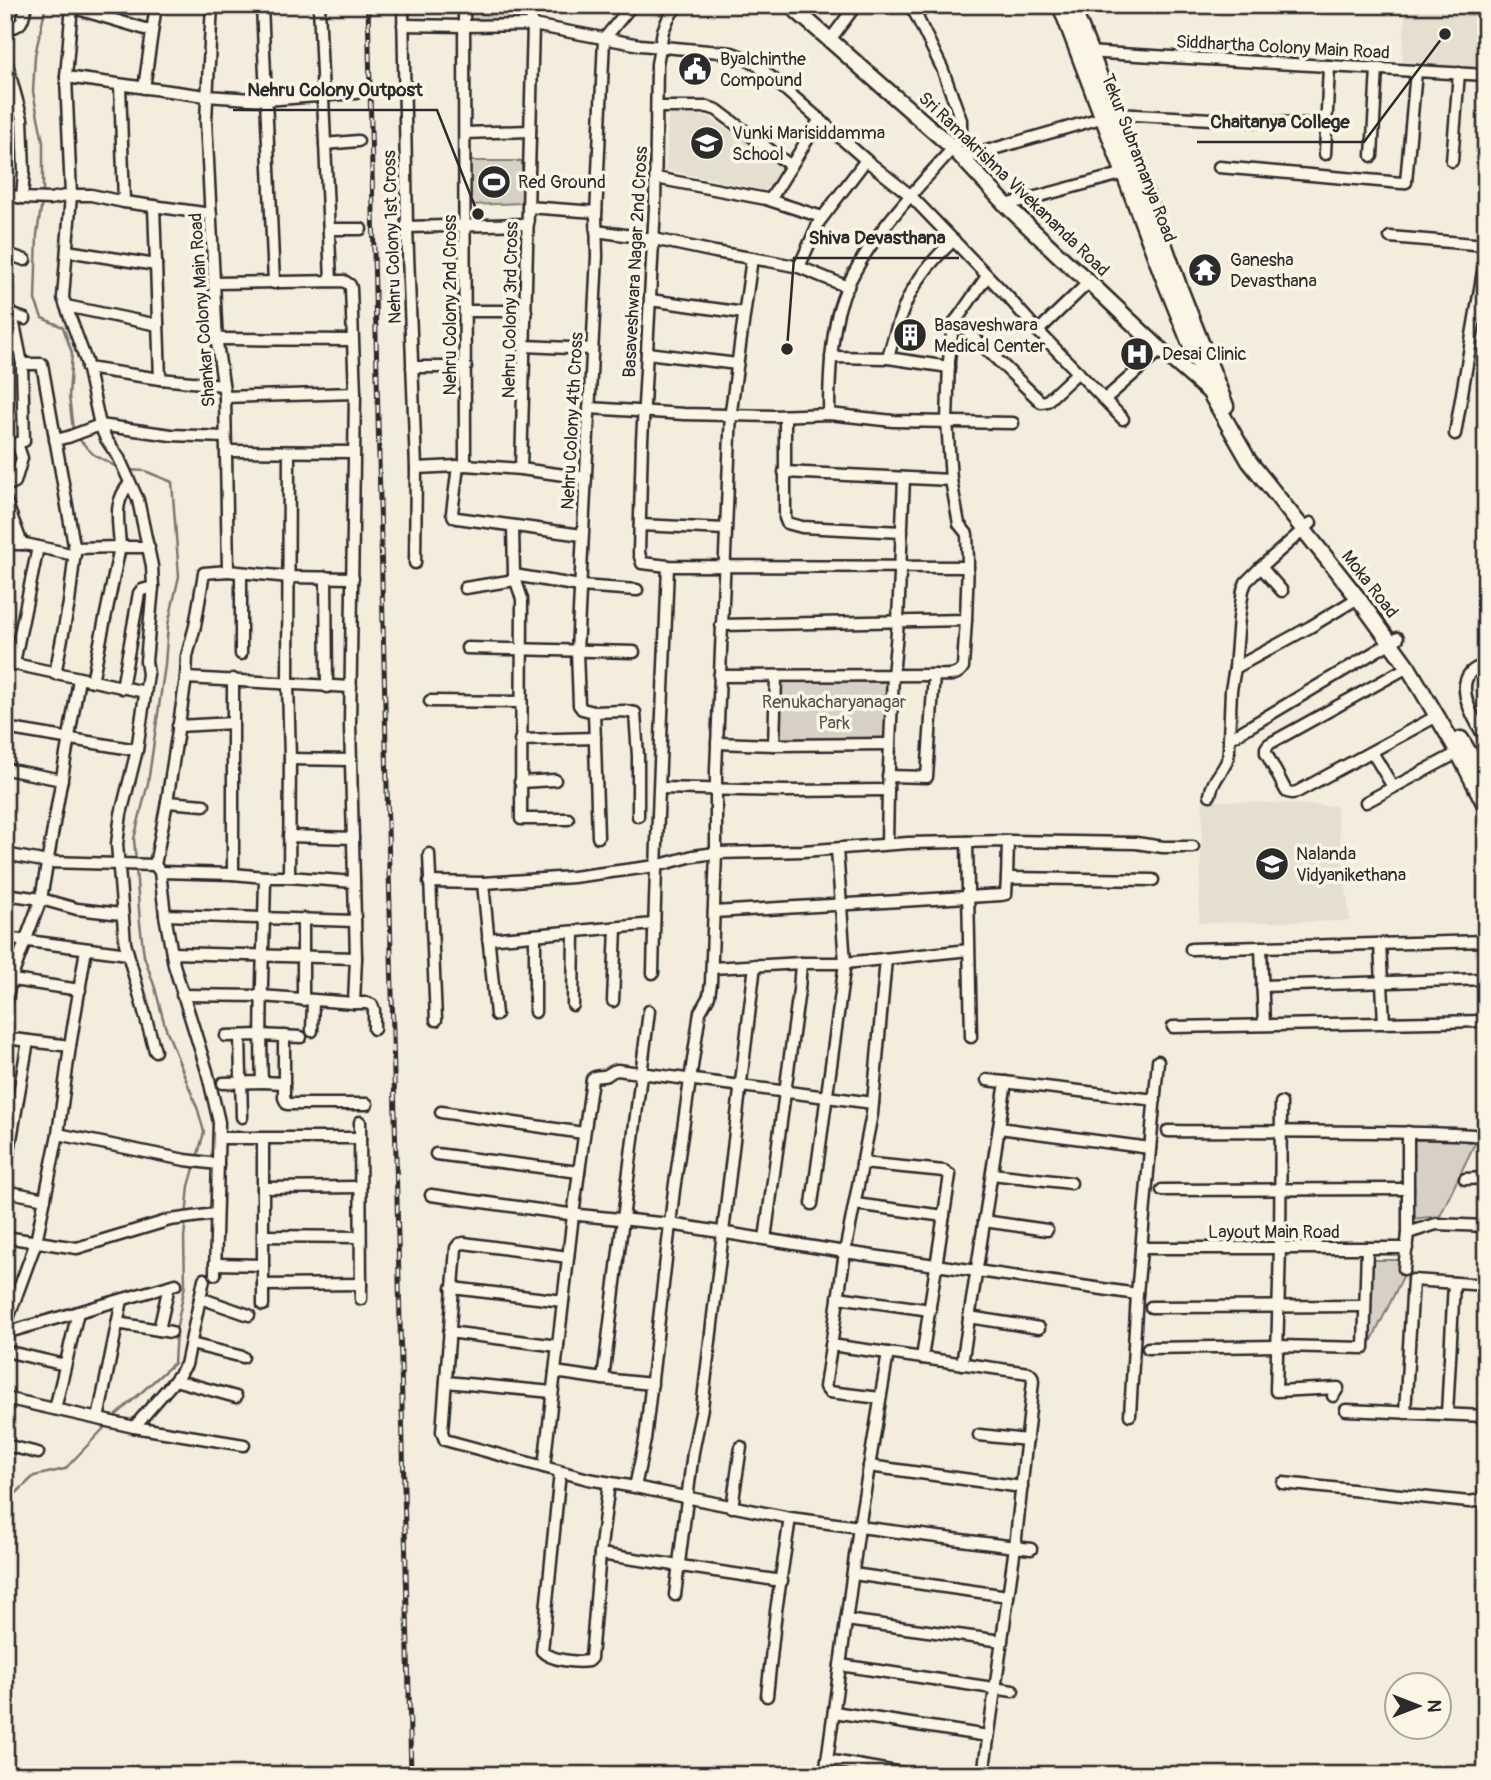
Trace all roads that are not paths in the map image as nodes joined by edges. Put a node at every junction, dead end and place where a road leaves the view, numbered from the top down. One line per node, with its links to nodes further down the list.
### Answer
1 (26, 5): 21 (street)
2 (156, 5): 22 (street)
3 (212, 5): 37 (street, Shankar Colony Main Road)
4 (262, 5): 39 (street)
5 (319, 5): 38 (street)
6 (402, 5): 18 (street, Nehru Colony 1st Cross)
7 (464, 5): 20 (street, Nehru Colony 2nd Cross)
8 (520, 5): 19 (street)
9 (677, 5): 25 (street, Basaveshwara Nagar 2nd Cross)
10 (790, 5): 24 (main road, Sri Ramakrishna Vivekananda Road)
11 (856, 5): 24 (street)
12 (936, 5): 17 (street)
13 (1060, 5): 26 (main road, Tekur Subramanya Road)
14 (1072, 5): 26 (main road)
15 (71, 6): 22 (street); 33 (street)
16 (631, 6): 23 (street)
17 (913, 9): 48 (street)
18 (403, 25): 20 (street); 72 (street, Nehru Colony 1st Cross)
19 (537, 25): 20 (street); 23 (street); 44 (street, Nehru Colony 3rd Cross)
20 (464, 26): 45 (street, Nehru Colony 2nd Cross)
21 (10, 28)
22 (152, 31): 35 (street)
23 (604, 39): 25 (street); 67 (street, Nehru Colony 4th Cross)
24 (830, 40): 48 (main road, Sri Ramakrishna Vivekananda Road)
25 (660, 47): 40 (street, Basaveshwara Nagar 2nd Cross); 42 (street)
26 (1084, 52): 28 (street, Siddhartha Colony Main Road); 41 (main road, Tekur Subramanya Road)
27 (5, 57): 61 (street)
28 (1329, 66): 29 (street, Siddhartha Colony Main Road); 43 (street)
29 (1377, 69): 30 (street, Siddhartha Colony Main Road); 50 (street)
30 (1416, 71): 31 (street, Siddhartha Colony Main Road); 55 (street)
31 (1459, 73): 32 (street, Siddhartha Colony Main Road); 53 (street)
32 (1486, 75)
33 (66, 77): 34 (street); 59 (street)
34 (120, 85): 35 (street); 63 (street)
35 (145, 88): 37 (street)
36 (356, 93): 38 (street)
37 (206, 96): 39 (street); 68 (street, Shankar Colony Main Road)
38 (323, 96): 39 (street); 47 (street)
39 (266, 100): 91 (street)
40 (657, 107): 54 (street); 57 (street, Basaveshwara Nagar 2nd Cross)
41 (1109, 116): 43 (street); 52 (street); 56 (main road, Tekur Subramanya Road); 111 (main road)
42 (820, 118): 51 (street); 54 (street)
43 (1327, 125): 49 (street)
44 (530, 131): 45 (street); 66 (street, Nehru Colony 3rd Cross)
45 (465, 133): 71 (street, Nehru Colony 2nd Cross)
46 (358, 141): 47 (street)
47 (325, 144): 73 (street)
48 (953, 148): 52 (main road, Sri Ramakrishna Vivekananda Road); 60 (street)
49 (1325, 154)
50 (1371, 156)
51 (866, 160): 60 (street); 69 (street)
52 (965, 161): 64 (main road, Sri Ramakrishna Vivekananda Road)
53 (1452, 161)
54 (791, 166): 62 (street)
55 (1219, 167)
56 (1125, 173): 64 (street); 111 (main road, Tekur Subramanya Road)
57 (656, 178): 62 (street); 77 (street, Basaveshwara Nagar 2nd Cross)
58 (5, 194): 61 (street)
59 (71, 195): 61 (street); 63 (street); 80 (street)
60 (911, 195): 78 (street); 92 (street)
61 (27, 199)
62 (770, 200): 69 (street)
63 (124, 202): 65 (street)
64 (1006, 205): 89 (main road, Sri Ramakrishna Vivekananda Road)
65 (154, 206): 68 (street); 85 (street)
66 (528, 207): 67 (street); 70 (street, Nehru Colony 3rd Cross)
67 (596, 212): 75 (street, Nehru Colony 4th Cross)
68 (211, 214): 90 (street, Shankar Colony Main Road)
69 (822, 217): 86 (street)
70 (528, 224): 71 (street); 96 (street, Nehru Colony 3rd Cross)
71 (465, 226): 72 (street); 95 (street, Nehru Colony 2nd Cross)
72 (407, 227): 114 (street, Nehru Colony 1st Cross)
73 (329, 229): 74 (street); 88 (street)
74 (361, 229)
75 (596, 231): 77 (street); 106 (street, Nehru Colony 4th Cross)
76 (1390, 237): 79 (street)
77 (654, 239): 83 (street); 93 (street, Basaveshwara Nagar 2nd Cross)
78 (954, 240): 87 (street); 110 (street)
79 (1486, 245)
80 (67, 251): 85 (street); 94 (street)
81 (5, 253): 84 (street)
82 (1486, 254): 135 (street)
83 (752, 258): 86 (street); 98 (street)
84 (24, 260)
85 (156, 265): 101 (street)
86 (799, 267): 92 (street)
87 (987, 276): 100 (street); 102 (street)
88 (331, 281): 91 (street); 104 (street)
89 (1089, 282): 102 (street); 107 (main road, Sri Ramakrishna Vivekananda Road)
90 (214, 283): 91 (street); 103 (street, Shankar Colony Main Road)
91 (274, 283)
92 (848, 287): 109 (street)
93 (650, 300): 98 (street); 108 (street, Basaveshwara Nagar 2nd Cross)
94 (66, 306): 101 (street); 116 (street)
95 (466, 311): 96 (street); 117 (street, Nehru Colony 2nd Cross)
96 (526, 311): 105 (street, Nehru Colony 3rd Cross)
97 (9, 313): 99 (street); 112 (street)
98 (744, 313): 113 (street)
99 (26, 319)
100 (956, 320): 115 (street); 118 (street)
101 (158, 325): 119 (street)
102 (1038, 331): 118 (street)
103 (218, 339): 104 (street); 120 (street, Shankar Colony Main Road)
104 (352, 340): 121 (street)
105 (525, 346): 106 (street); 143 (street, Nehru Colony 3rd Cross)
106 (592, 349): 126 (street, Nehru Colony 4th Cross)
107 (1161, 350): 122 (main road, Sri Ramakrishna Vivekananda Road); 124 (street)
108 (647, 353): 113 (street); 127 (street, Basaveshwara Nagar 2nd Cross)
109 (831, 357): 110 (street); 129 (street)
110 (888, 358): 115 (street)
111 (1202, 361): 122 (main road); 125 (main road, Moka Road)
112 (22, 364): 137 (street); 149 (street)
113 (737, 364): 128 (street)
114 (412, 367): 117 (street); 142 (street, Nehru Colony 1st Cross)
115 (948, 367): 132 (street)
116 (87, 368): 119 (street); 134 (street)
117 (466, 368): 141 (street, Nehru Colony 2nd Cross)
118 (1078, 372): 124 (street)
119 (160, 379): 120 (street)
120 (223, 386): 123 (street, Shankar Colony Main Road)
121 (355, 393): 123 (street); 140 (street)
122 (1210, 393): 125 (main road); 153 (main road, Moka Road)
123 (225, 397): 136 (street, Shankar Colony Main Road)
124 (1105, 399): 131 (street)
125 (1224, 402): 153 (main road, Moka Road)
126 (589, 408): 127 (street); 145 (street, Nehru Colony 4th Cross)
127 (643, 412): 128 (street); 151 (street, Basaveshwara Nagar 2nd Cross)
128 (731, 414): 130 (street); 154 (street)
129 (829, 414): 130 (street); 132 (street)
130 (785, 415): 144 (street)
131 (1124, 419)
132 (947, 421): 133 (street); 147 (street)
133 (1013, 423)
134 (100, 425): 136 (street); 137 (street); 148 (street)
135 (1455, 434)
136 (225, 438): 138 (street, Shankar Colony Main Road)
137 (55, 440): 162 (street)
138 (226, 451): 139 (street); 169 (street, Shankar Colony Main Road)
139 (289, 452): 140 (street); 171 (street)
140 (354, 452): 173 (street)
141 (462, 466): 142 (street); 143 (street); 152 (street, Nehru Colony 2nd Cross)
142 (416, 467): 163 (street, Nehru Colony 1st Cross)
143 (521, 469): 145 (street)
144 (784, 472): 146 (street); 155 (street)
145 (586, 478): 156 (street, Nehru Colony 4th Cross)
146 (904, 478): 147 (street); 155 (street)
147 (951, 480): 167 (street)
148 (128, 481): 160 (street); 161 (street)
149 (5, 486)
150 (5, 499): 158 (street)
151 (640, 525): 154 (street); 165 (street, Basaveshwara Nagar 2nd Cross)
152 (513, 526): 156 (street); 174 (street)
153 (1308, 527): 168 (street); 180 (main road, Moka Road); 184 (main road, Moka Road)
154 (726, 529): 164 (street)
155 (902, 532): 166 (street)
156 (582, 535): 175 (street, Nehru Colony 4th Cross)
157 (5, 544): 158 (street)
158 (22, 544): 159 (street)
159 (38, 547): 162 (street); 190 (street)
160 (120, 547): 161 (street); 162 (street); 202 (street)
161 (149, 547): 176 (street)
162 (75, 552): 194 (street)
163 (415, 563)
164 (724, 565): 165 (street); 166 (street); 183 (street)
165 (668, 566): 234 (street)
166 (900, 567): 167 (street); 182 (street)
167 (968, 567): 181 (street)
168 (1261, 567): 179 (street); 193 (street)
169 (228, 571): 170 (street); 199 (street)
170 (241, 573): 171 (street); 189 (street)
171 (289, 577): 172 (street); 203 (street)
172 (326, 578): 173 (street); 204 (street)
173 (353, 578): 205 (street)
174 (514, 578): 175 (street); 177 (street); 186 (street)
175 (580, 586): 178 (street); 187 (street, Nehru Colony 4th Cross)
176 (153, 587): 206 (street); 207 (street)
177 (466, 588)
178 (637, 590)
179 (1282, 591)
180 (1358, 598): 184 (main road, Moka Road); 193 (street)
181 (966, 620): 182 (street); 195 (street)
182 (898, 621): 183 (street); 197 (street)
183 (721, 625): 196 (street)
184 (1395, 641): 192 (main road, Moka Road); 217 (street); 224 (main road, Moka Road)
185 (467, 648): 186 (street)
186 (521, 650): 187 (street); 209 (street)
187 (577, 651): 188 (street); 210 (street, Nehru Colony 4th Cross)
188 (634, 652)
189 (241, 654)
190 (9, 663): 194 (street)
191 (1486, 664): 219 (street)
192 (1408, 667): 211 (main road, Moka Road); 225 (street)
193 (1235, 668): 217 (street)
194 (55, 674): 200 (street)
195 (934, 675): 197 (street); 229 (street)
196 (719, 676): 198 (street); 220 (street)
197 (893, 676): 198 (street); 221 (street)
198 (776, 677): 222 (street)
199 (186, 678): 201 (street); 213 (street)
200 (79, 679): 202 (street); 215 (street)
201 (233, 680): 203 (street); 212 (street)
202 (92, 681): 206 (street)
203 (288, 684): 204 (street); 226 (street)
204 (327, 687): 205 (street)
205 (351, 687): 227 (street)
206 (122, 688): 207 (street)
207 (145, 692): 223 (street)
208 (430, 701): 209 (street)
209 (520, 702): 218 (street)
210 (594, 712): 216 (street); 243 (street)
211 (1437, 716): 224 (main road, Moka Road); 225 (street)
212 (233, 723): 213 (street); 260 (street)
213 (178, 726): 239 (street)
214 (5, 728): 215 (street)
215 (69, 738): 223 (street); 230 (street)
216 (595, 738): 218 (street); 246 (street)
217 (1229, 739): 238 (street)
218 (520, 740): 233 (street)
219 (1486, 742): 224 (street)
220 (717, 743): 222 (street); 236 (street)
221 (890, 744): 222 (street); 229 (street)
222 (774, 745)
223 (138, 750): 257 (street)
224 (1464, 751): 232 (main road, Moka Road); 235 (street); 242 (main road, Moka Road)
225 (1371, 752): 235 (street)
226 (290, 759): 227 (street); 245 (street)
227 (351, 760): 247 (street)
228 (11, 770): 230 (street)
229 (888, 776): 237 (street)
230 (62, 780): 256 (street)
231 (555, 780): 233 (street)
232 (1486, 781)
233 (520, 782): 244 (street)
234 (660, 788): 236 (street); 258 (street)
235 (1394, 788): 240 (street)
236 (716, 790): 237 (street); 253 (street)
237 (888, 790): 250 (street)
238 (1210, 795)
239 (167, 802): 241 (street); 259 (street)
240 (1366, 802)
241 (204, 805)
242 (1486, 807)
243 (638, 816)
244 (568, 820)
245 (289, 836): 247 (street); 262 (street)
246 (598, 837)
247 (353, 838): 265 (street)
248 (1008, 841): 249 (street); 251 (street); 263 (street)
249 (967, 842): 250 (street); 269 (street)
250 (887, 844): 252 (street)
251 (1193, 847)
252 (837, 849): 253 (street); 271 (street)
253 (716, 853): 258 (street); 272 (street)
254 (5, 854): 256 (street)
255 (429, 854): 266 (street)
256 (48, 862): 257 (street); 270 (street)
257 (118, 864): 259 (street); 273 (street)
258 (656, 866): 267 (street); 278 (street)
259 (157, 869): 260 (street); 274 (street)
260 (233, 874): 261 (street)
261 (265, 877): 262 (street); 275 (street)
262 (289, 877): 265 (street)
263 (1007, 878): 264 (street); 269 (street)
264 (1153, 880)
265 (354, 882): 277 (street)
266 (429, 882): 267 (street); 317 (street)
267 (483, 883): 283 (street)
268 (5, 894): 270 (street)
269 (967, 897): 271 (street); 290 (street)
270 (41, 899): 273 (street); 284 (street)
271 (840, 904): 272 (street); 298 (street)
272 (714, 912): 300 (street)
273 (121, 914): 292 (street)
274 (165, 915): 275 (street); 291 (street)
275 (264, 918): 276 (street); 293 (street)
276 (303, 919): 277 (street); 294 (street)
277 (355, 921): 295 (street)
278 (654, 924): 279 (street); 301 (street)
279 (616, 928): 280 (street); 310 (street)
280 (575, 932): 281 (street); 312 (street)
281 (536, 935): 283 (street); 315 (street)
282 (5, 939): 284 (street)
283 (488, 939): 316 (street)
284 (26, 941): 288 (street); 302 (street)
285 (1486, 941): 286 (street)
286 (1380, 944): 287 (street); 304 (street)
287 (1261, 947): 289 (street); 305 (street)
288 (86, 949): 292 (street); 306 (street)
289 (1191, 949)
290 (969, 950): 296 (street); 329 (street)
291 (172, 953): 293 (street); 307 (street)
292 (128, 954): 333 (street)
293 (264, 956): 294 (street); 308 (street)
294 (302, 957): 295 (street); 309 (street)
295 (356, 958): 311 (street)
296 (886, 959): 298 (street); 347 (street)
297 (801, 963): 298 (street); 299 (street); 344 (street)
298 (845, 963): 345 (street)
299 (755, 965): 300 (street); 343 (street)
300 (712, 968): 336 (street)
301 (653, 973)
302 (8, 979): 306 (street); 313 (street)
303 (1486, 979): 304 (street)
304 (1382, 982): 305 (street); 319 (street)
305 (1262, 986): 320 (street)
306 (80, 990): 332 (street)
307 (182, 995): 308 (street); 359 (street)
308 (261, 996): 309 (street); 324 (street)
309 (308, 1001): 311 (street); 323 (street)
310 (614, 1001)
311 (354, 1003): 322 (street)
312 (573, 1005)
313 (5, 1006)
314 (649, 1011): 335 (street)
315 (535, 1013)
316 (496, 1015)
317 (436, 1020)
318 (1486, 1021): 319 (street)
319 (1384, 1023): 320 (street)
320 (1264, 1025): 321 (street)
321 (1174, 1027)
322 (374, 1029)
323 (312, 1031)
324 (260, 1035): 326 (street); 327 (street); 339 (street)
325 (226, 1036): 326 (street)
326 (240, 1036): 338 (street)
327 (284, 1036): 328 (street); 342 (street)
328 (301, 1037)
329 (971, 1037)
330 (5, 1038): 331 (street)
331 (28, 1041): 332 (street); 365 (street)
332 (70, 1046): 358 (street)
333 (155, 1051)
334 (1158, 1060): 346 (street)
335 (641, 1073): 336 (street); 357 (street); 387 (street)
336 (690, 1079): 343 (street); 389 (street)
337 (987, 1080): 340 (street)
338 (240, 1082): 339 (street); 341 (street); 351 (street)
339 (262, 1082): 342 (street)
340 (1006, 1082): 346 (street); 353 (street)
341 (223, 1083)
342 (284, 1083): 349 (street)
343 (741, 1086): 344 (street); 392 (street)
344 (785, 1092): 345 (street); 397 (street)
345 (827, 1097): 347 (street); 382 (street)
346 (1154, 1100): 363 (street)
347 (873, 1103): 366 (street)
348 (1281, 1103): 355 (street)
349 (368, 1104)
350 (441, 1112): 357 (street)
351 (242, 1117)
352 (360, 1122): 360 (street)
353 (999, 1128): 363 (street); 370 (street)
354 (1168, 1131): 355 (street)
355 (1281, 1132): 356 (street); 378 (street)
356 (1408, 1132): 361 (street); 376 (street)
357 (583, 1133): 368 (street)
358 (58, 1134): 367 (street); 381 (street)
359 (219, 1138): 362 (street); 367 (street)
360 (360, 1138): 362 (street); 374 (street)
361 (1486, 1138)
362 (263, 1139): 375 (street)
363 (1150, 1148): 400 (street)
364 (436, 1154): 368 (street)
365 (6, 1163): 369 (street)
366 (862, 1163): 383 (street); 386 (street)
367 (213, 1164): 384 (street)
368 (579, 1172): 385 (street)
369 (5, 1174)
370 (992, 1174): 373 (street); 388 (street)
371 (1486, 1178): 372 (street)
372 (1465, 1179)
373 (1071, 1183)
374 (360, 1187): 375 (street); 396 (street)
375 (263, 1188): 394 (street)
376 (1408, 1189): 378 (street); 393 (street)
377 (1162, 1190): 378 (street)
378 (1280, 1190): 399 (street)
379 (5, 1191): 381 (street)
380 (431, 1195): 385 (street)
381 (45, 1199): 398 (street)
382 (812, 1204)
383 (855, 1204): 386 (street); 403 (street)
384 (215, 1214): 398 (street); 405 (street)
385 (573, 1215): 387 (street); 404 (street)
386 (944, 1216): 406 (street)
387 (622, 1218): 389 (street); 448 (street)
388 (984, 1221): 391 (street); 408 (street)
389 (670, 1224): 392 (street); 451 (street)
390 (1486, 1226): 393 (street)
391 (1047, 1230)
392 (722, 1232): 397 (street); 479 (street)
393 (1408, 1233): 402 (street)
394 (263, 1236): 396 (street); 405 (street)
395 (5, 1237): 398 (street)
396 (360, 1237): 411 (street)
397 (765, 1238): 403 (street)
398 (36, 1242): 430 (street)
399 (1280, 1247): 400 (street, Layout Main Road); 401 (street, Layout Main Road); 422 (street)
400 (1141, 1248): 415 (street)
401 (1367, 1248): 402 (street, Layout Main Road); 423 (street)
402 (1407, 1248): 407 (street)
403 (845, 1252): 406 (street); 416 (street)
404 (568, 1258): 414 (street); 420 (street)
405 (263, 1265): 412 (street)
406 (937, 1265): 408 (street); 425 (street)
407 (1404, 1269)
408 (976, 1271): 415 (street); 428 (street)
409 (204, 1279): 417 (street)
410 (1454, 1283): 413 (street); 459 (street); 461 (street)
411 (360, 1284): 412 (street); 418 (street)
412 (263, 1285): 421 (street)
413 (1486, 1285)
414 (452, 1288): 420 (street); 434 (street)
415 (1137, 1294): 460 (street)
416 (838, 1297): 425 (street); 437 (street)
417 (200, 1298): 427 (street); 436 (street)
418 (360, 1299)
419 (122, 1300): 426 (street); 429 (street); 432 (street)
420 (563, 1301): 438 (street)
421 (263, 1305)
422 (1279, 1306): 423 (street); 424 (street); 439 (street)
423 (1365, 1306): 439 (street)
424 (1151, 1307)
425 (930, 1310): 444 (street)
426 (78, 1312): 435 (street); 445 (street)
427 (249, 1315)
428 (969, 1317): 431 (street); 446 (street)
429 (117, 1323): 432 (street); 463 (street)
430 (5, 1327)
431 (1039, 1328)
432 (159, 1330): 433 (street)
433 (171, 1332)
434 (449, 1332): 438 (street); 450 (street)
435 (5, 1333)
436 (191, 1344): 443 (street); 449 (street)
437 (831, 1345): 442 (street); 456 (street)
438 (558, 1346): 447 (street)
439 (1278, 1346): 440 (street); 453 (street)
440 (1148, 1348)
441 (5, 1351): 445 (street)
442 (888, 1353): 444 (street); 456 (street)
443 (243, 1357)
444 (922, 1358): 446 (street)
445 (66, 1362): 457 (street)
446 (962, 1364): 466 (street)
447 (555, 1372): 448 (street); 452 (street)
448 (603, 1379): 451 (street)
449 (175, 1381): 454 (street); 464 (street)
450 (446, 1382): 452 (street); 472 (street)
451 (652, 1384): 477 (street)
452 (552, 1392): 472 (street)
453 (1333, 1396)
454 (236, 1397)
455 (5, 1398): 457 (street)
456 (880, 1398): 471 (street)
457 (55, 1409): 463 (street)
458 (1346, 1410): 459 (street)
459 (1405, 1413): 461 (street)
460 (1130, 1415)
461 (1447, 1415): 462 (street)
462 (1486, 1416)
463 (97, 1419): 464 (street)
464 (134, 1427): 468 (street)
465 (979, 1435): 466 (street)
466 (1027, 1440): 478 (street)
467 (5, 1445): 470 (street)
468 (244, 1445)
469 (741, 1447): 480 (street)
470 (38, 1453)
471 (869, 1466): 478 (street); 482 (street)
472 (544, 1467): 473 (street)
473 (560, 1472): 474 (street); 485 (street)
474 (609, 1483): 477 (street); 485 (street)
475 (1283, 1483): 476 (street)
476 (1486, 1483)
477 (635, 1487): 479 (street)
478 (1022, 1487): 483 (street)
479 (687, 1497): 480 (street); 486 (street)
480 (733, 1507): 481 (street)
481 (790, 1518): 482 (street); 488 (street)
482 (859, 1527): 483 (street); 487 (street)
483 (1015, 1547): 484 (street); 490 (street)
484 (1031, 1549)
485 (600, 1554): 486 (street)
486 (679, 1564): 488 (street); 489 (street)
487 (853, 1574): 490 (street); 491 (street)
488 (782, 1581): 496 (street)
489 (675, 1595)
490 (1008, 1596): 492 (street)
491 (846, 1620): 492 (street); 493 (street)
492 (1002, 1641): 494 (street)
493 (840, 1665): 494 (street); 497 (street)
494 (995, 1688): 495 (street); 498 (street)
495 (1013, 1691)
496 (767, 1696)
497 (834, 1712): 498 (street); 499 (street)
498 (988, 1736): 503 (street)
499 (827, 1760): 500 (street); 501 (street)
500 (878, 1772): 502 (street)
501 (825, 1775)
502 (914, 1775)
503 (983, 1775)

